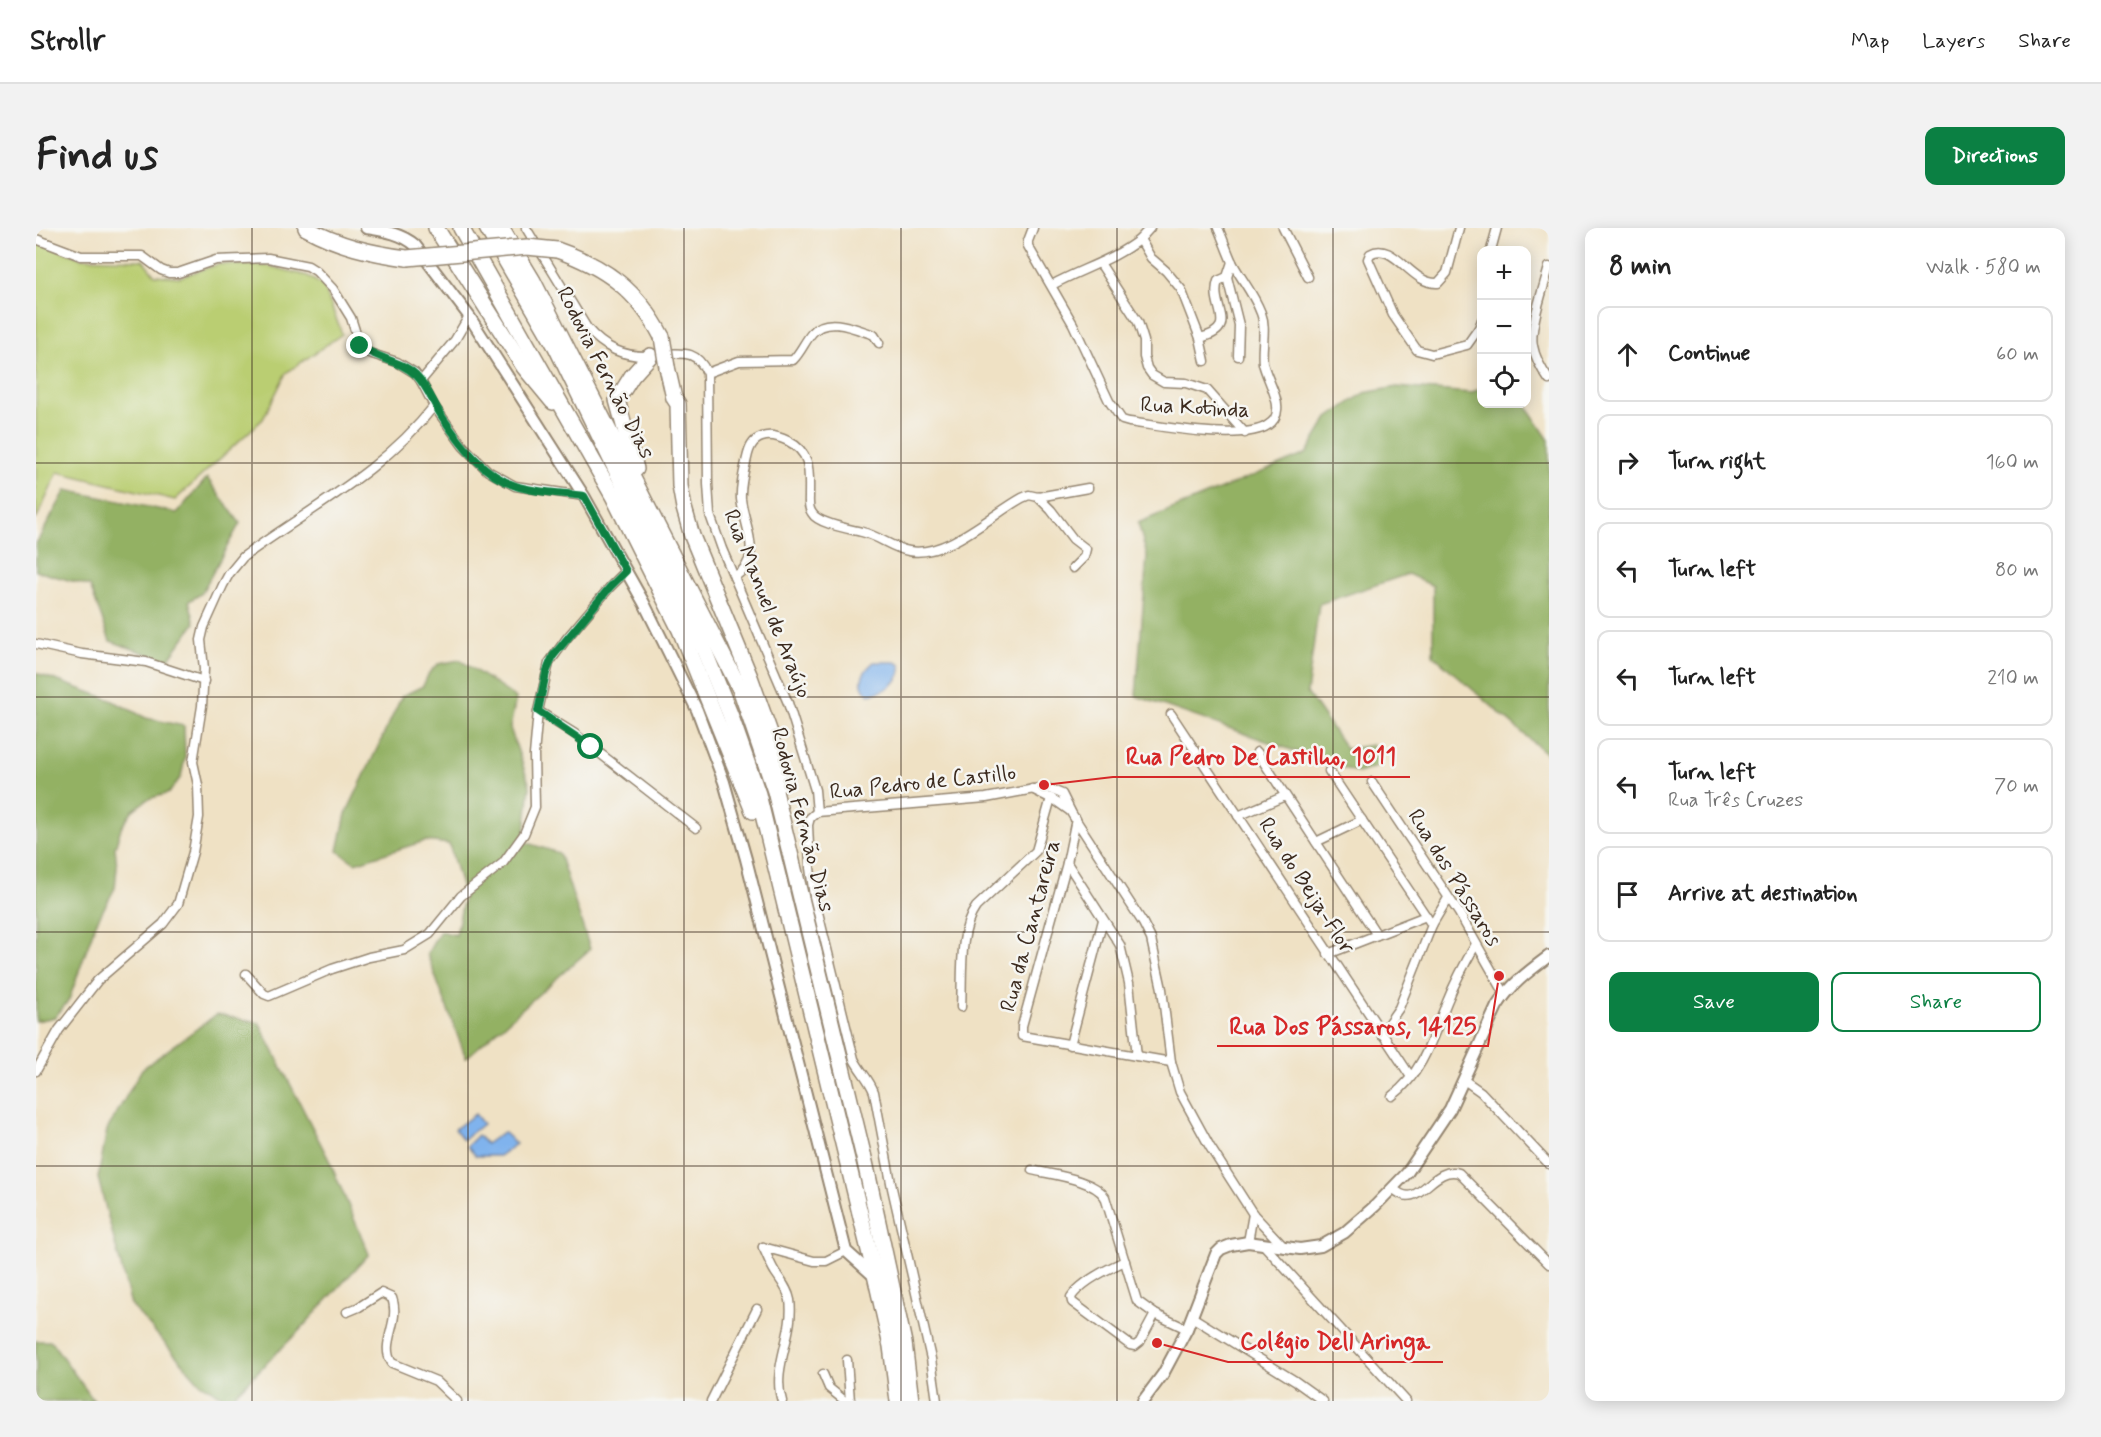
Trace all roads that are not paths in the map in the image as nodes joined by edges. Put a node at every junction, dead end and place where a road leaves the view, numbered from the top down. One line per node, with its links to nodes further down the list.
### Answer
1 (306, 228): 52 (highway, bridge)
2 (366, 228): 23 (street)
3 (436, 228): 34 (highway)
4 (461, 228): 34 (highway)
5 (487, 228): 62 (highway, Rodovia Fernão Dias)
6 (501, 228): 39 (highway, Rodovia Fernão Dias)
7 (526, 228): 27 (street)
8 (1033, 228): 22 (street, Rua Kotinda)
9 (1150, 228): 15 (street)
10 (1218, 228): 17 (street, Rua Kotinda)
11 (1283, 228): 21 (street)
12 (1459, 228): 24 (street)
13 (1497, 228): 16 (street)
14 (36, 238): 32 (street)
15 (1140, 239): 18 (street); 25 (street)
16 (1492, 246)
17 (1232, 262): 20 (street); 35 (street, Rua Kotinda)
18 (1100, 263): 22 (street); 35 (street)
19 (1549, 267): 31 (street)
20 (1227, 277): 25 (street); 28 (street)
21 (1308, 277)
22 (1052, 285): 35 (street, Rua Kotinda)
23 (469, 316): 32 (street); 37 (street)
24 (1477, 331)
25 (1200, 339): 29 (street)
26 (879, 343): 30 (street)
27 (650, 356): 30 (street); 39 (highway)
28 (1238, 356)
29 (1205, 361)
30 (707, 373): 42 (street, Rua Manuel de Araújo)
31 (1549, 380)
32 (421, 381): 33 (street)
33 (434, 405): 37 (street); 44 (street)
34 (568, 414): 62 (highway)
35 (1245, 433)
36 (1088, 488): 38 (street)
37 (584, 496): 41 (street)
38 (1038, 497): 40 (street); 42 (street)
39 (646, 504): 47 (highway, Rodovia Fernão Dias)
40 (1073, 568)
41 (626, 571): 45 (street); 90 (street)
42 (734, 577): 55 (street, Rua Manuel de Araújo)
43 (36, 644): 44 (street)
44 (204, 681): 79 (street)
45 (538, 711): 59 (street); 72 (street)
46 (1171, 714): 57 (street, Rua do Beija-Flor)
47 (755, 729): 52 (highway); 69 (highway, Rodovia Fernão Dias)
48 (1257, 752): 53 (street)
49 (1329, 771): 58 (street)
50 (1372, 782): 63 (street, Rua dos Pássaros)
51 (1032, 789): 54 (street); 55 (street, Rua Pedro de Castillo); 56 (street, Rua Pedro de Castillo)
52 (785, 793): 69 (highway)
53 (1285, 796): 57 (street); 60 (street)
54 (1051, 798): 56 (street); 74 (street)
55 (817, 812): 108 (street)
56 (1074, 816): 61 (street, Rua da Cantareira); 78 (street)
57 (1239, 816): 70 (street, Rua do Beija-Flor)
58 (1362, 820): 60 (street); 64 (street)
59 (696, 828)
60 (1316, 842): 67 (street)
61 (1067, 863): 65 (street); 76 (street, Rua da Cantareira)
62 (779, 881): 93 (highway, Rodovia Fernão Dias)
63 (1448, 898): 66 (street); 68 (street, Rua dos Pássaros)
64 (1426, 916): 66 (street); 67 (street)
65 (1103, 920): 76 (street); 77 (street)
66 (1432, 925): 75 (street)
67 (1377, 935): 70 (street)
68 (1476, 944): 73 (street, Rua dos Pássaros); 80 (street)
69 (815, 954): 107 (highway, Rodovia Fernão Dias)
70 (1328, 954): 75 (street, Rua do Beija-Flor)
71 (1549, 956): 73 (street)
72 (246, 974)
73 (1504, 994): 81 (street)
74 (961, 1007)
75 (1381, 1034): 80 (street, Rua do Beija-Flor)
76 (1070, 1045): 77 (street, Rua da Cantareira)
77 (1137, 1056): 78 (street, Rua da Cantareira)
78 (1171, 1062): 86 (street)
79 (36, 1071)
80 (1412, 1077): 82 (street)
81 (1464, 1080): 83 (street); 85 (street)
82 (1392, 1096)
83 (1549, 1164)
84 (1032, 1170): 91 (street)
85 (1394, 1189): 89 (street); 92 (street)
86 (1253, 1214): 87 (street); 89 (street)
87 (1248, 1242): 88 (street); 97 (street)
88 (1262, 1243): 89 (street); 111 (street)
89 (1284, 1247)
90 (846, 1251): 93 (street); 103 (street)
91 (1125, 1261): 96 (street); 96 (street)
92 (1549, 1264)
93 (876, 1279): 106 (highway, Rodovia Fernão Dias)
94 (757, 1309): 102 (street)
95 (347, 1312): 101 (street)
96 (1155, 1314): 98 (street)
97 (1192, 1317): 98 (street); 110 (street)
98 (1187, 1329): 109 (street)
99 (847, 1360): 105 (street)
100 (823, 1374): 104 (street)
101 (457, 1401)
102 (711, 1401)
103 (782, 1401)
104 (845, 1401)
105 (850, 1401)
106 (898, 1401)
107 (911, 1401)
108 (937, 1401)
109 (1143, 1401)
110 (1323, 1401)
111 (1406, 1401)

